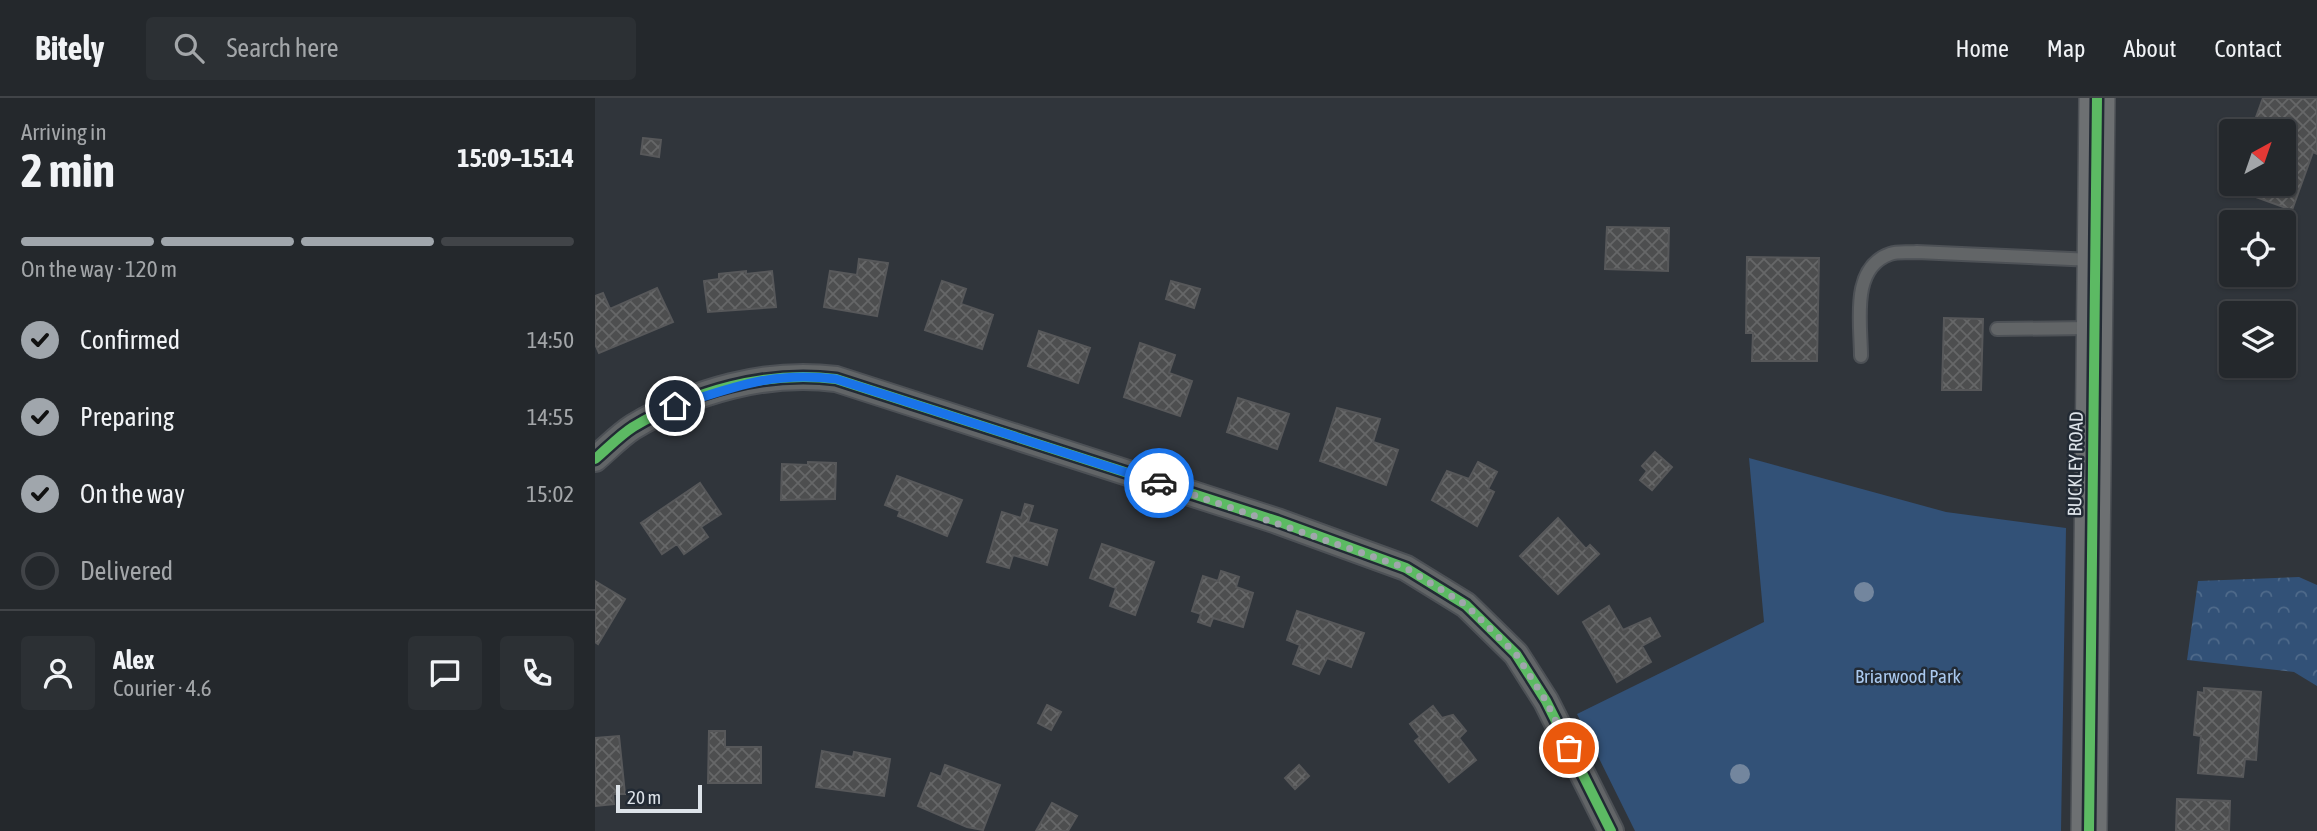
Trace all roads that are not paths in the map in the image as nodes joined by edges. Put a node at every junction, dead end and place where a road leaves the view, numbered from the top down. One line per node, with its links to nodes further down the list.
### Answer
1 (2097, 98): 2 (street, BUCKLEY ROAD)
2 (2095, 260): 3 (street, BUCKLEY ROAD); 5 (lane)
3 (2094, 328): 4 (lane); 8 (street, BUCKLEY ROAD)
4 (1997, 329)
5 (1861, 356)
6 (595, 459): 7 (street)
7 (1600, 827)
8 (2089, 831)

